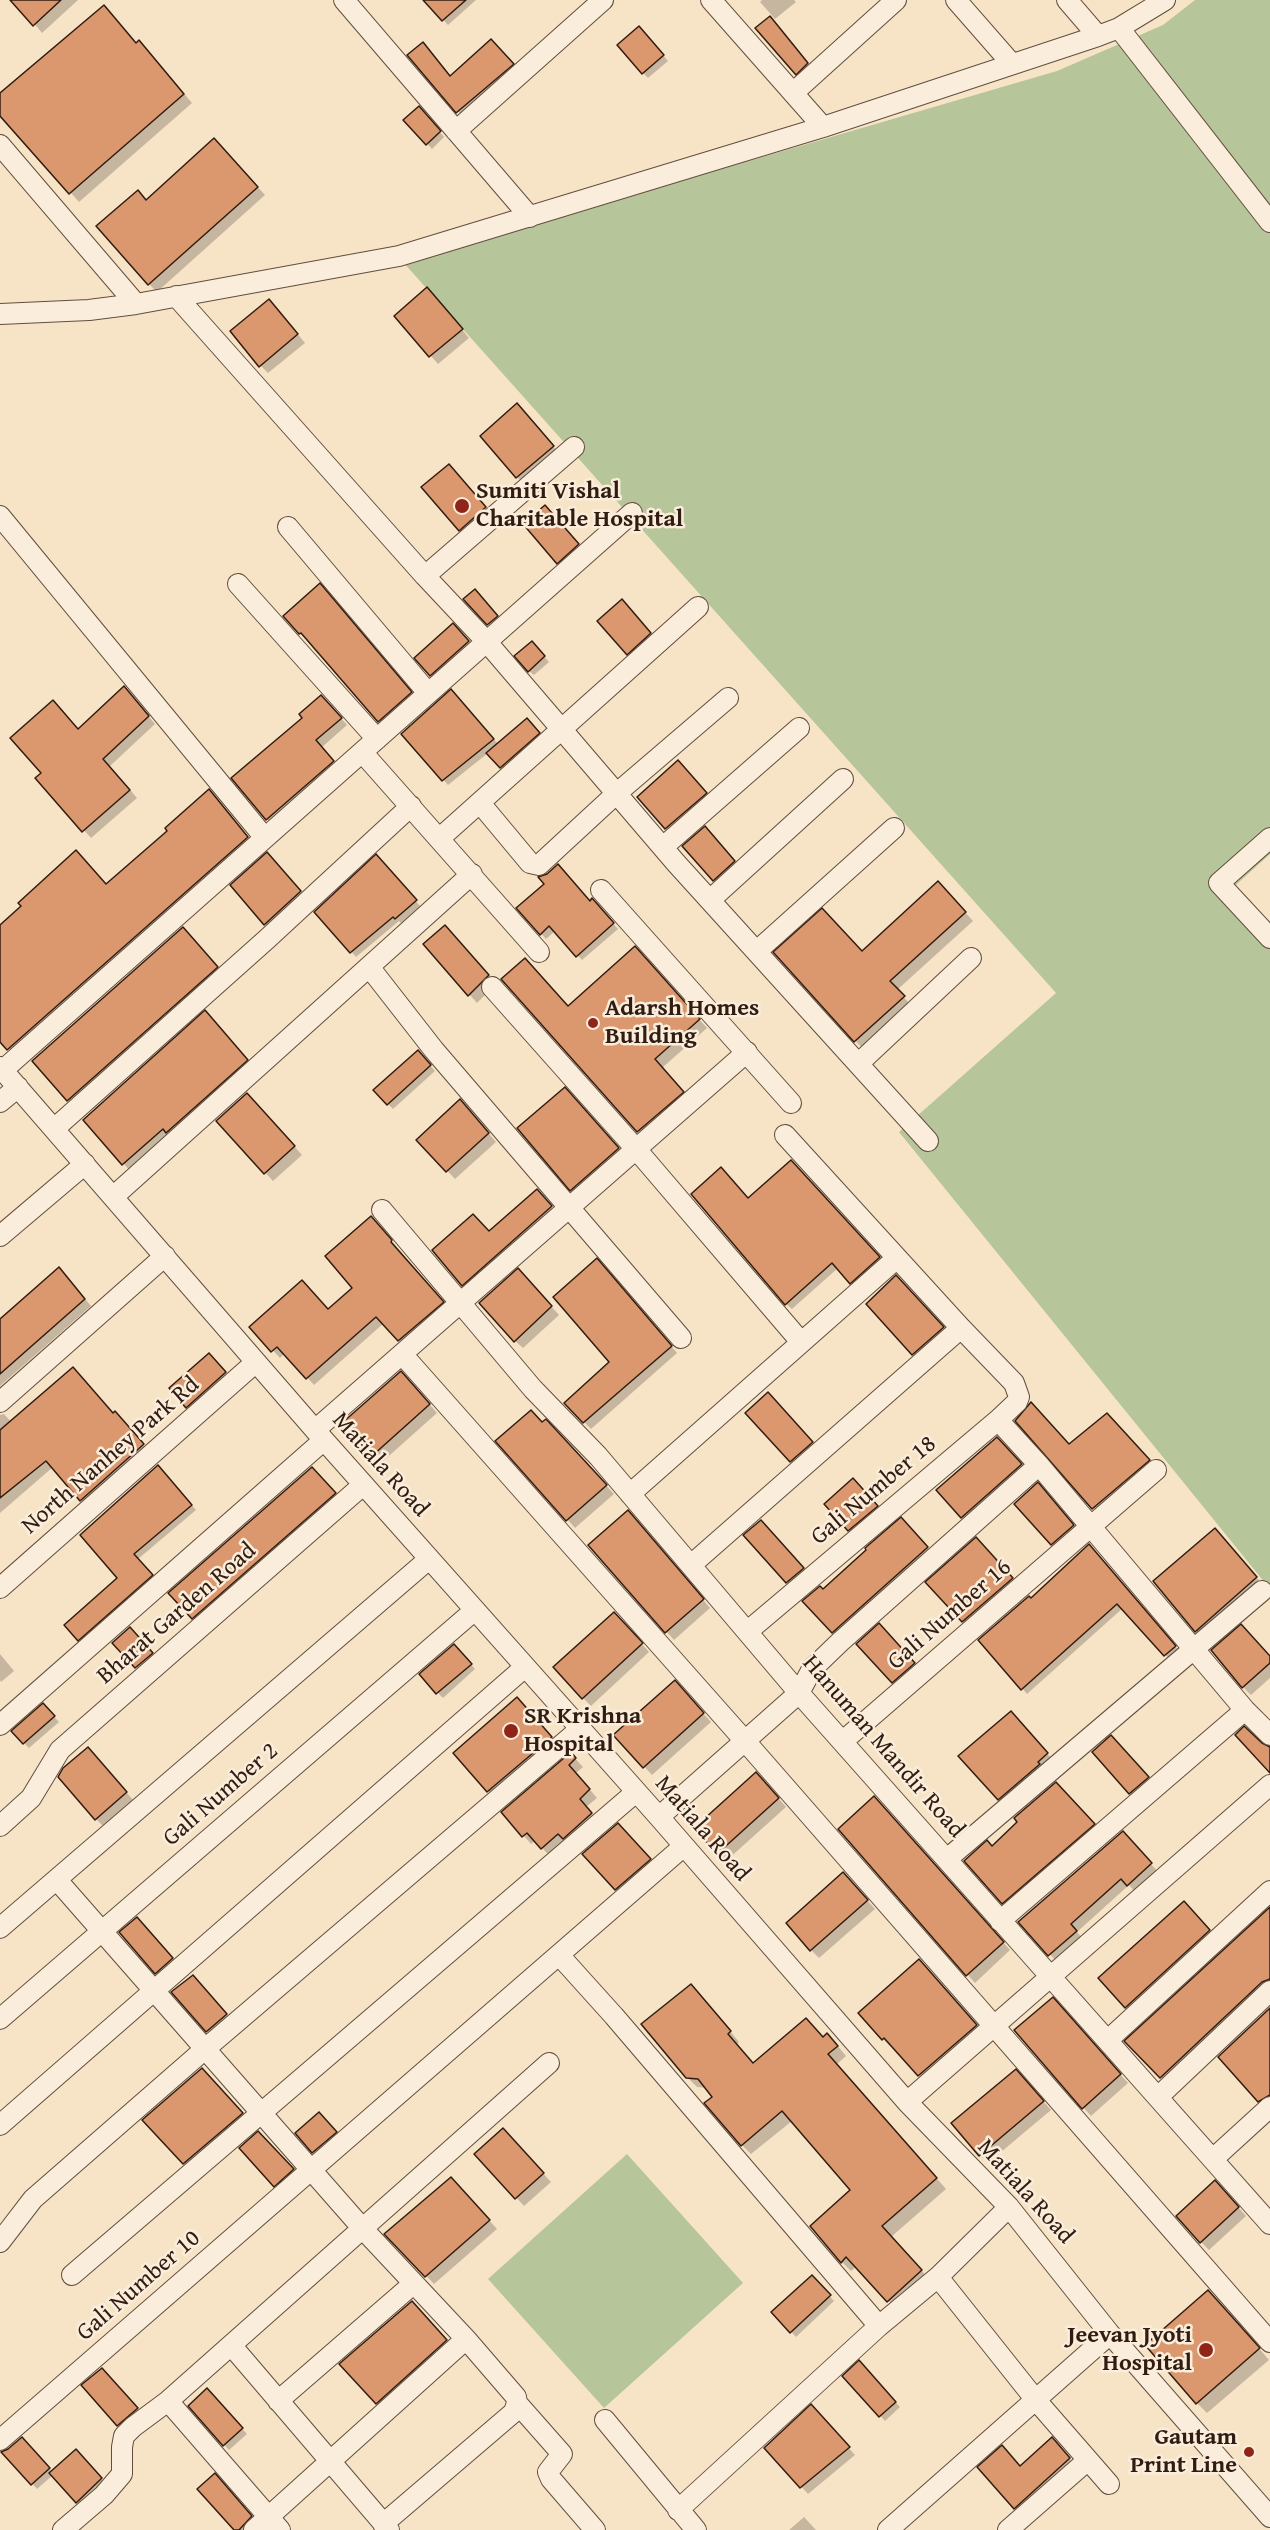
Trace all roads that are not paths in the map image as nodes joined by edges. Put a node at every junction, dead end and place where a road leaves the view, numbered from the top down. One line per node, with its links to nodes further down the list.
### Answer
1 (344, 0): 13 (street)
2 (603, 0): 13 (street)
3 (711, 0): 11 (street)
4 (896, 0): 11 (street)
5 (956, 0): 10 (street)
6 (1067, 0): 9 (street)
7 (1165, 0): 8 (street)
8 (1119, 28): 9 (street); 16 (street)
9 (1098, 36): 10 (street)
10 (1012, 64): 12 (street)
11 (793, 93): 12 (street)
12 (823, 127): 15 (street)
13 (456, 131): 15 (street)
14 (0, 145): 18 (street)
15 (530, 217): 17 (street)
16 (1270, 222)
17 (176, 297): 18 (street); 24 (street)
18 (136, 304): 19 (street)
19 (0, 314)
20 (574, 447): 24 (street)
21 (632, 513): 27 (street)
22 (0, 516): 38 (street)
23 (288, 527): 28 (street)
24 (425, 576): 27 (street)
25 (238, 584): 32 (street)
26 (698, 608): 31 (street)
27 (486, 641): 28 (street); 31 (street)
28 (428, 693): 32 (street)
29 (728, 698): 34 (street)
30 (799, 728): 41 (street)
31 (562, 729): 34 (street); 35 (street)
32 (369, 745): 36 (street); 38 (street)
33 (843, 779): 44 (street)
34 (617, 793): 35 (street); 41 (street)
35 (480, 803): 39 (street)
36 (411, 806): 39 (street); 57 (street)
37 (894, 828): 46 (street)
38 (265, 838): 53 (street)
39 (440, 838): 42 (street)
40 (1270, 838): 45 (street)
41 (663, 847): 44 (street)
42 (472, 874): 47 (street); 49 (street)
43 (601, 890): 51 (street)
44 (710, 900): 46 (street)
45 (1270, 938)
46 (757, 951): 52 (street)
47 (538, 952)
48 (971, 958): 52 (street)
49 (370, 968): 62 (street); 63 (street)
50 (492, 987): 60 (street)
51 (747, 1052): 56 (street); 60 (street)
52 (858, 1064): 59 (street)
53 (2, 1068): 54 (street, Matiala Road)
54 (18, 1087): 55 (street); 57 (street, Matiala Road)
55 (0, 1102)
56 (791, 1103)
57 (54, 1129): 61 (street, Matiala Road)
58 (785, 1135): 67 (street)
59 (928, 1141)
60 (636, 1149): 63 (street); 71 (street)
61 (85, 1164): 62 (street, Matiala Road); 65 (street)
62 (113, 1197): 66 (street, Matiala Road)
63 (569, 1207): 68 (street); 70 (street)
64 (382, 1210): 68 (street, Hanuman Mandir Road)
65 (0, 1236)
66 (165, 1256): 73 (street, Matiala Road); 74 (street)
67 (897, 1258): 69 (street); 71 (street)
68 (459, 1303): 72 (street); 80 (street, Hanuman Mandir Road)
69 (961, 1328): 75 (street, Gali Number 18); 83 (street)
70 (681, 1338)
71 (801, 1342): 80 (street)
72 (402, 1354): 76 (street); 95 (street)
73 (256, 1362): 76 (street, Matiala Road); 84 (street, North Nanhey Park Rd)
74 (1, 1399)
75 (998, 1420): 77 (street); 87 (street, Gali Number 18)
76 (320, 1435): 79 (street, Matiala Road); 92 (street)
77 (1039, 1465): 81 (street); 90 (street)
78 (1156, 1470): 81 (street, Gali Number 16)
79 (363, 1485): 82 (street, Matiala Road); 100 (street, Bharat Garden Road)
80 (630, 1494): 83 (street, Hanuman Mandir Road)
81 (1090, 1528): 88 (street); 96 (street, Gali Number 16)
82 (429, 1559): 86 (street, Matiala Road); 103 (street)
83 (691, 1565): 87 (street, Hanuman Mandir Road)
84 (0, 1588)
85 (1262, 1591): 88 (street)
86 (475, 1610): 89 (street, Matiala Road); 107 (street, Gali Number 2)
87 (748, 1631): 90 (street, Hanuman Mandir Road)
88 (1195, 1648): 91 (street); 102 (street)
89 (525, 1667): 93 (street, Matiala Road); 111 (street)
90 (799, 1693): 95 (street); 96 (street, Hanuman Mandir Road)
91 (1245, 1710): 94 (street); 105 (street)
92 (0, 1725)
93 (580, 1729): 98 (street, Matiala Road); 115 (street)
94 (1270, 1735)
95 (745, 1741): 99 (street); 113 (street)
96 (843, 1741): 102 (street, Hanuman Mandir Road)
97 (1270, 1785): 109 (street)
98 (636, 1791): 99 (street, Matiala Road); 120 (street)
99 (659, 1817): 101 (street, Matiala Road)
100 (0, 1826)
101 (684, 1846): 108 (street, Gali Number 10); 118 (street, Matiala Road)
102 (947, 1859): 105 (street, Hanuman Mandir Road)
103 (57, 1880): 106 (street); 107 (street)
104 (1270, 1891): 114 (street)
105 (1000, 1921): 109 (street, Hanuman Mandir Road)
106 (0, 1928)
107 (102, 1931): 111 (street); 112 (street, Gali Number 2)
108 (558, 1955): 123 (street, Gali Number 10); 131 (street)
109 (1051, 1976): 113 (street); 114 (street, Hanuman Mandir Road)
110 (1270, 1991): 117 (street)
111 (155, 1992): 115 (street); 121 (street)
112 (0, 2019)
113 (993, 2027): 118 (street); 134 (street)
114 (1108, 2040): 117 (street, Hanuman Mandir Road)
115 (205, 2049): 120 (street); 127 (street)
116 (549, 2062): 126 (street)
117 (1158, 2097): 122 (street, Hanuman Mandir Road)
118 (907, 2102): 124 (street, Matiala Road)
119 (1270, 2107): 122 (street)
120 (261, 2112): 123 (street); 128 (street)
121 (0, 2125)
122 (1213, 2159): 125 (street, Hanuman Mandir Road)
123 (311, 2171): 126 (street); 141 (street, Gali Number 10)
124 (1009, 2207): 129 (street); 132 (street, Matiala Road)
125 (1268, 2216)
126 (363, 2229): 130 (street); 135 (street)
127 (0, 2242)
128 (72, 2275)
129 (938, 2277): 131 (street); 136 (street)
130 (413, 2283): 133 (street); 138 (street)
131 (879, 2326): 145 (street)
132 (1110, 2334): 136 (street); 146 (street, Matiala Road)
133 (466, 2339): 139 (street); 143 (street)
134 (1270, 2342)
135 (231, 2345): 137 (street); 138 (street)
136 (1035, 2399): 142 (street); 152 (street)
137 (168, 2401): 147 (street); 149 (street)
138 (278, 2401): 143 (street)
139 (517, 2403): 148 (street); 150 (street)
140 (605, 2420): 145 (street)
141 (0, 2440)
142 (1088, 2460): 144 (street); 153 (street)
143 (330, 2462): 147 (street); 148 (street)
144 (1109, 2484)
145 (678, 2510): 151 (street)
146 (1270, 2516)
147 (267, 2526)
148 (386, 2527)
149 (63, 2530)
150 (595, 2530)
151 (696, 2530)
152 (888, 2530)
153 (1008, 2530)

